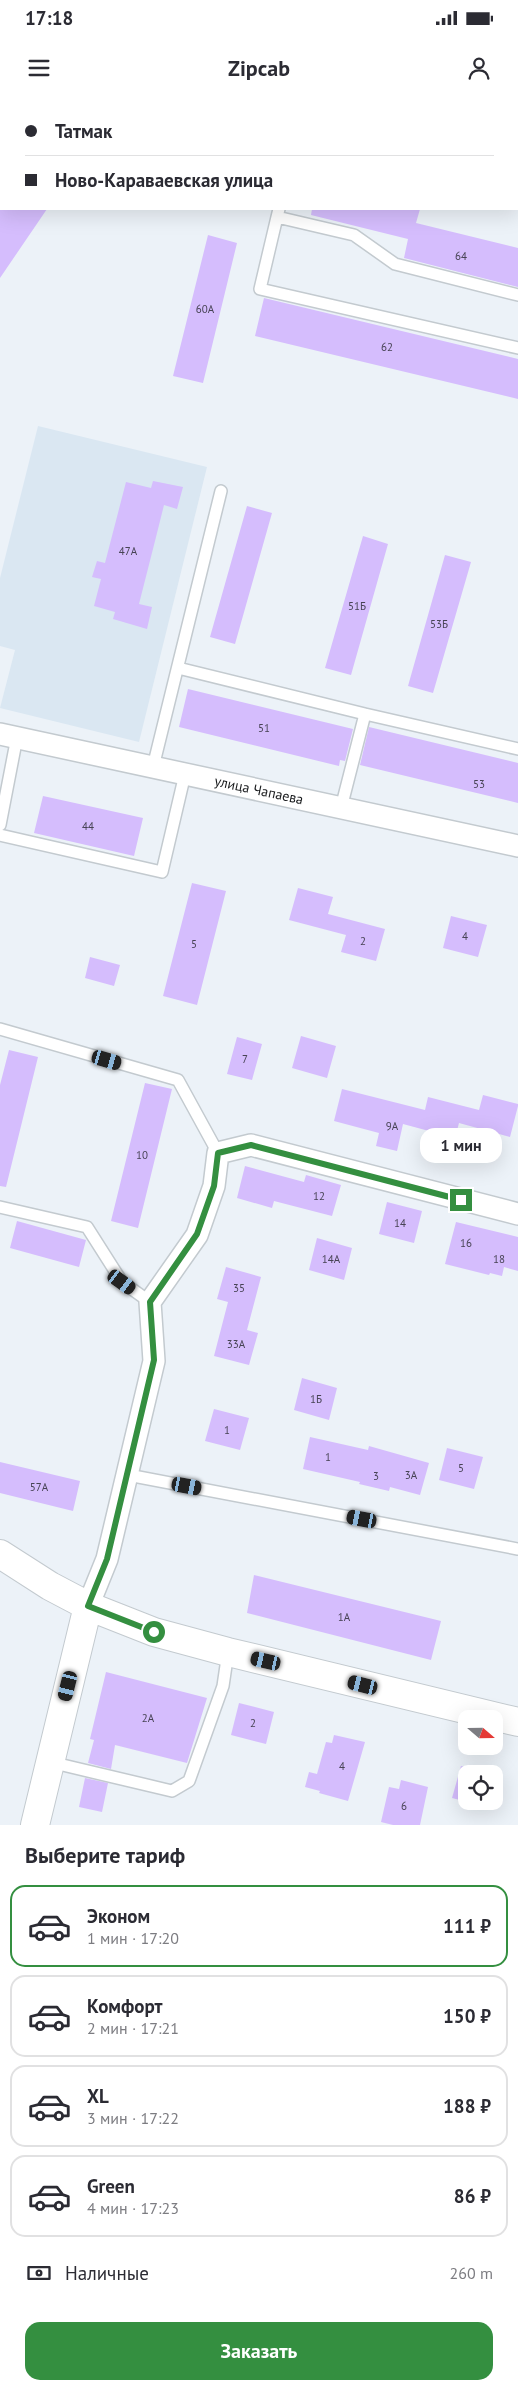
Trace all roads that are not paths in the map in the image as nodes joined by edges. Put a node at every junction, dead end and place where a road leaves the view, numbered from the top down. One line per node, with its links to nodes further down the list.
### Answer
1 (278, 213): 2 (lane); 3 (lane)
2 (518, 295)
3 (518, 348)
4 (221, 491): 5 (lane)
5 (178, 668): 6 (lane); 9 (lane)
6 (365, 714): 8 (lane); 11 (lane)
7 (8, 735): 9 (street, улица Чапаева); 12 (lane)
8 (518, 750)
9 (153, 767): 10 (street, улица Чапаева)
10 (185, 774): 11 (street, улица Чапаева); 13 (lane)
11 (341, 808): 14 (street, улица Чапаева)
12 (0, 825)
13 (0, 836)
14 (518, 846)
15 (0, 1029): 16 (lane)
16 (218, 1153): 18 (street); 19 (street)
17 (0, 1207): 19 (lane)
18 (518, 1214)
19 (150, 1302): 20 (street)
20 (128, 1475): 21 (lane); 23 (street)
21 (518, 1549)
22 (0, 1554): 23 (main road)
23 (88, 1606): 24 (main road); 26 (main road)
24 (228, 1652): 25 (main road); 26 (lane)
25 (518, 1722)
26 (50, 1762): 27 (main road)
27 (34, 1825)

